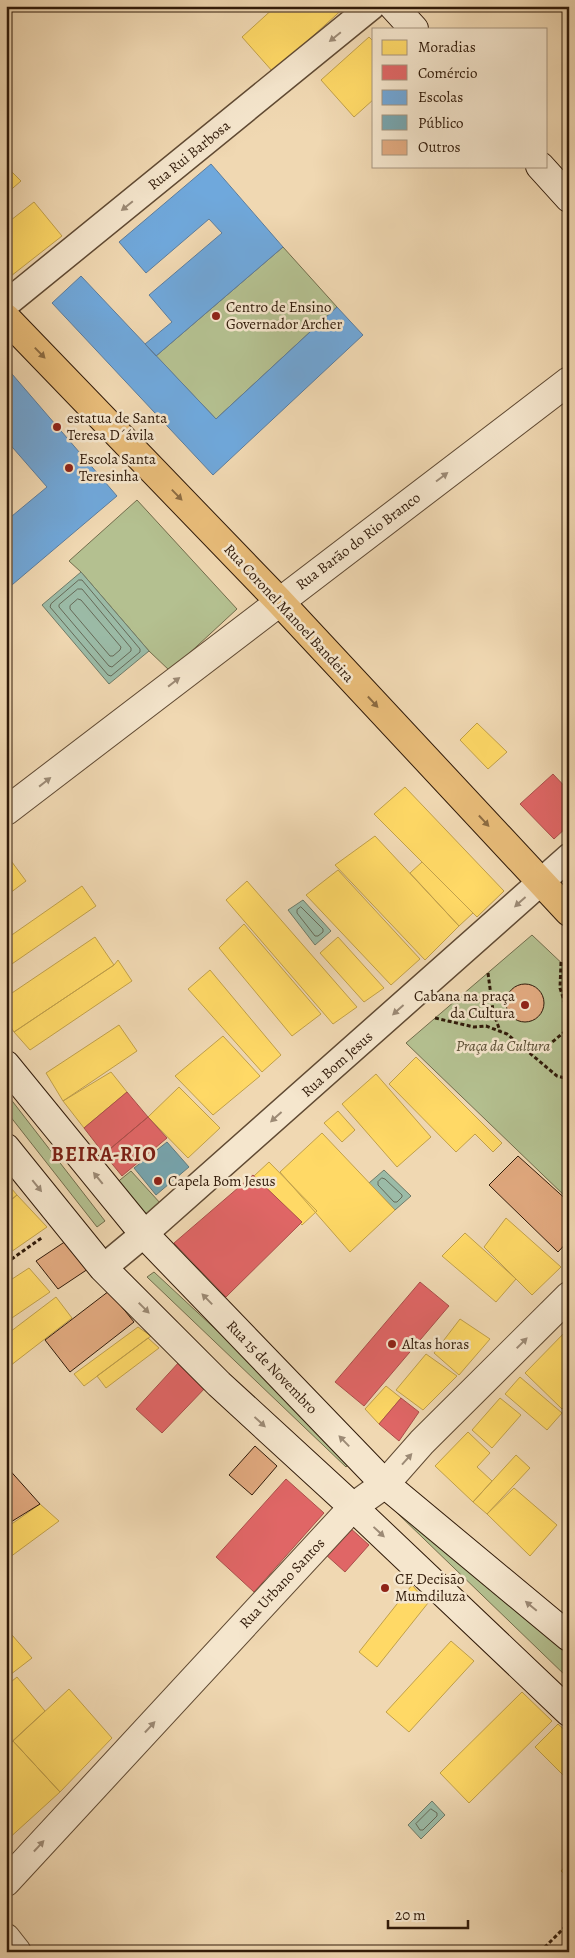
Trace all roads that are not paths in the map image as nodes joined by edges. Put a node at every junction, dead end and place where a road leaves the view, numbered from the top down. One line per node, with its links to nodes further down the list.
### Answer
1 (372, 6): 6 (street, Rua Rui Barbosa, one-way to 6)
2 (393, 6): 3 (main road)
3 (413, 28)
4 (542, 168): 5 (main road)
5 (569, 198)
6 (6, 304)
7 (6, 318): 9 (main road, Rua Coronel Manoel Bandeira, one-way to 9)
8 (569, 381): 9 (main road, Rua Barão do Rio Branco, one-way to 8)
9 (279, 601): 10 (main road, Rua Barão do Rio Branco, one-way to 9); 12 (main road, Rua Coronel Manoel Bandeira, one-way to 12)
10 (6, 811)
11 (569, 857): 12 (street, Rua Bom Jesus)
12 (541, 883): 13 (main road, Rua Coronel Manoel Bandeira); 16 (street, Rua Bom Jesus, one-way to 16)
13 (569, 912)
14 (6, 1065): 16 (main road, Rua 15 de Novembro, one-way to 14)
15 (6, 1148): 17 (main road, one-way to 17)
16 (144, 1234): 17 (street, Rua Bom Jesus); 19 (main road, Rua 15 de Novembro, one-way to 16)
17 (103, 1268): 20 (main road, one-way to 20)
18 (569, 1296): 19 (main road, Rua Urbano Santos, one-way to 18)
19 (385, 1484): 20 (main road, Rua Urbano Santos); 21 (main road, Rua 15 de Novembro, one-way to 19)
20 (353, 1507): 22 (main road, one-way to 22); 23 (main road, Rua Urbano Santos, one-way to 20)
21 (569, 1638)
22 (569, 1712)
23 (6, 1882)
24 (6, 1938): 25 (main road)
25 (17, 1952)

